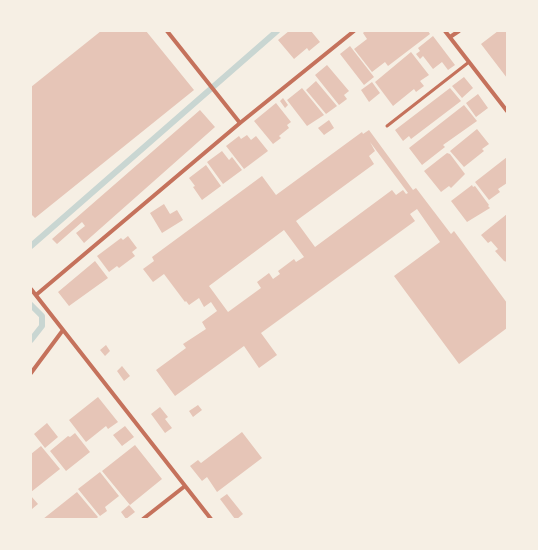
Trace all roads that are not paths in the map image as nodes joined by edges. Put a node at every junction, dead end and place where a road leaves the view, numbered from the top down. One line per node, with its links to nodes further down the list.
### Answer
1 (167, 31): 8 (street)
2 (354, 31): 8 (street)
3 (445, 31): 5 (street)
4 (459, 31): 5 (street)
5 (450, 37): 6 (street)
6 (469, 62): 7 (street); 9 (lane)
7 (507, 111)
8 (240, 123): 11 (street)
9 (387, 126)
10 (31, 289): 11 (street)
11 (36, 295): 12 (street)
12 (63, 330): 13 (street); 14 (street)
13 (31, 373)
14 (185, 486): 15 (street); 16 (street)
15 (143, 519)
16 (211, 519)

